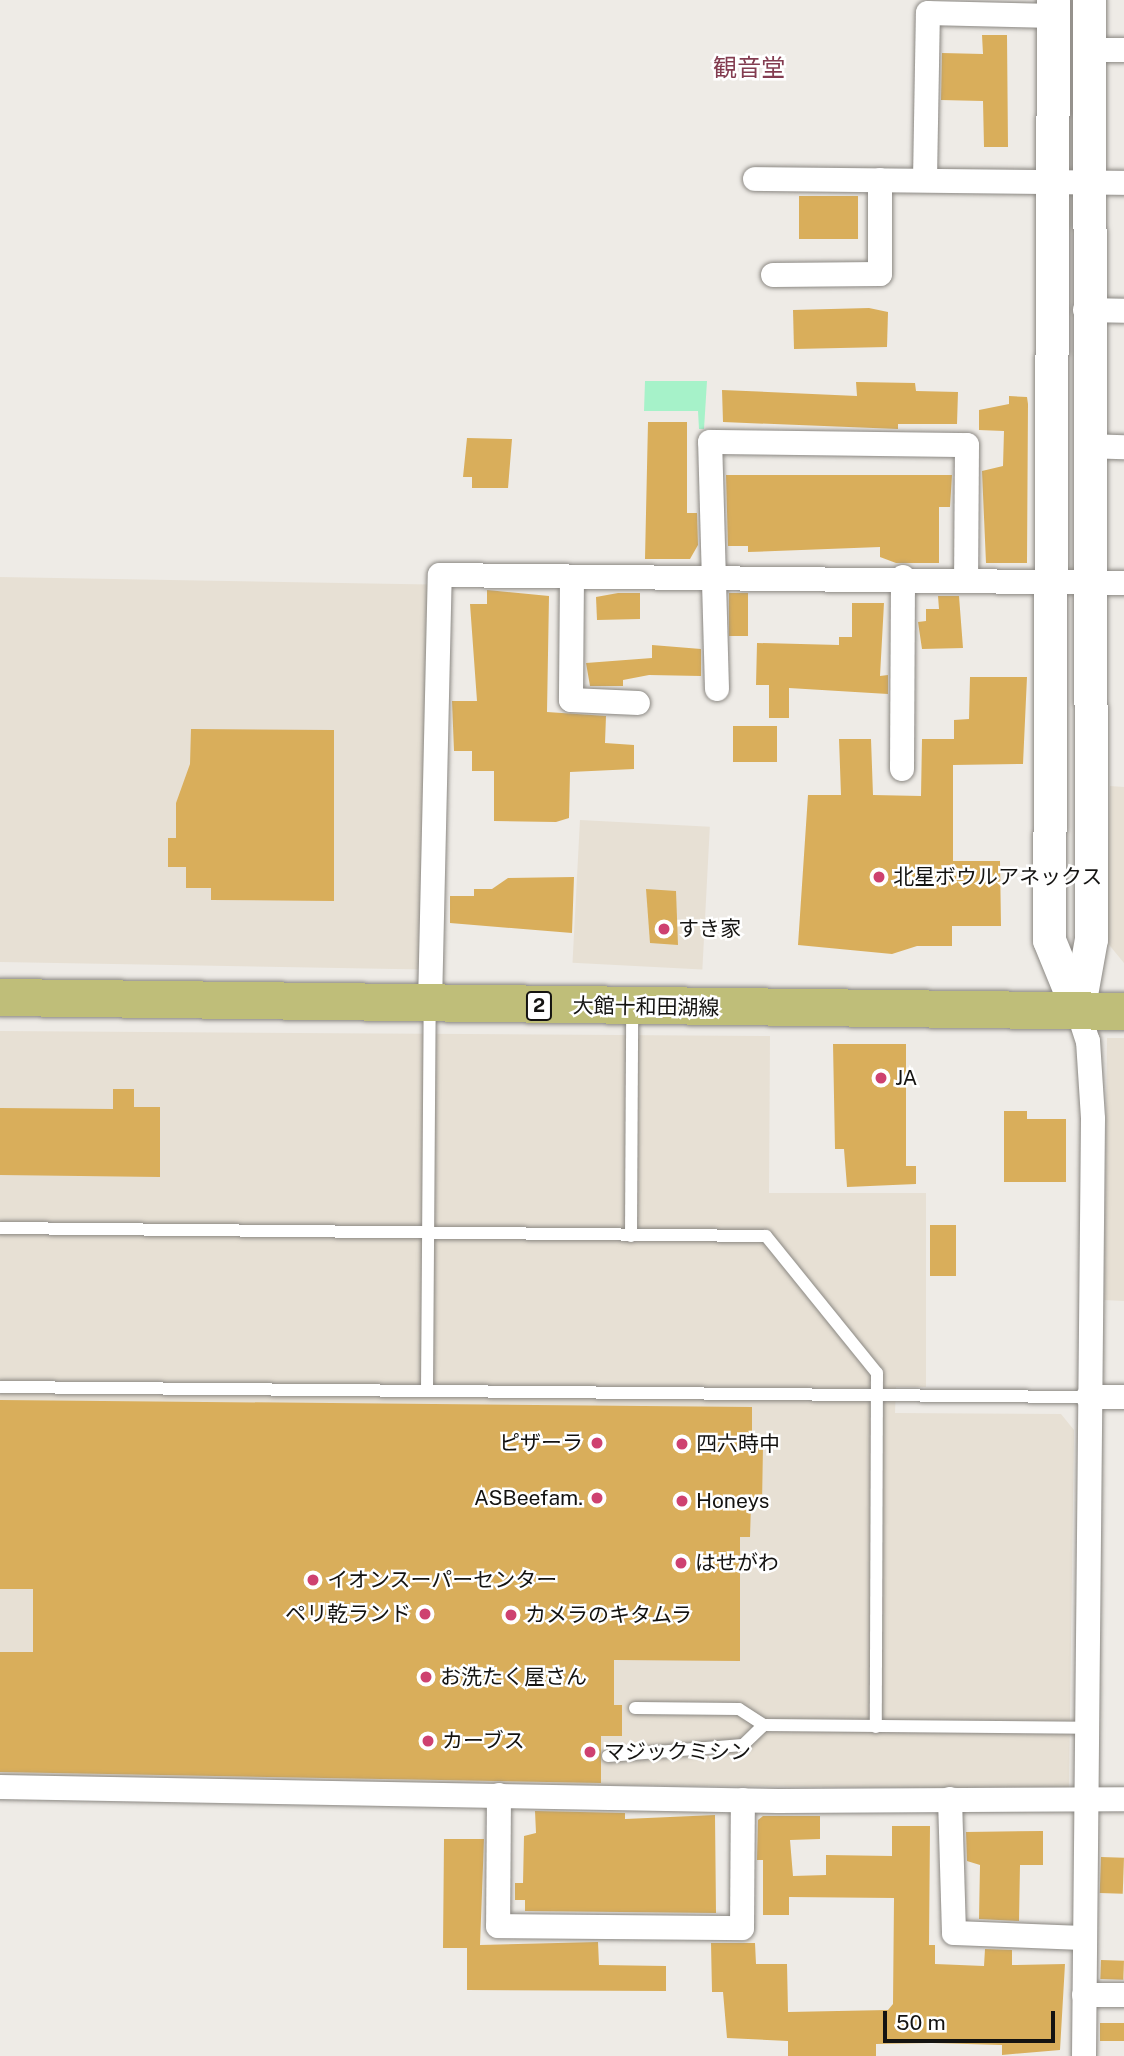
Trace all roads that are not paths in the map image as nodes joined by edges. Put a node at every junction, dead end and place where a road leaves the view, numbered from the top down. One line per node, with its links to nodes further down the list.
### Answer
1 (1089, 0): 3 (street)
2 (1053, 8): 7 (street); 10 (street)
3 (1089, 50): 4 (street); 8 (street)
4 (1124, 50)
5 (755, 178): 6 (street)
6 (880, 180): 7 (street); 11 (street)
7 (925, 180): 10 (street)
8 (1089, 183): 9 (street); 10 (street); 12 (street)
9 (1124, 183)
10 (1054, 184): 20 (street)
11 (774, 275)
12 (1085, 310): 13 (street); 14 (street)
13 (1124, 311)
14 (1086, 446): 15 (street); 21 (street)
15 (1124, 447)
16 (716, 577): 17 (street); 18 (street); 19 (street); 23 (street)
17 (903, 577): 19 (street); 25 (street)
18 (572, 578): 24 (street); 27 (street)
19 (966, 580): 20 (street)
20 (1051, 583): 21 (street); 29 (street)
21 (1089, 583): 22 (street); 29 (street)
22 (1124, 583)
23 (717, 689)
24 (638, 703)
25 (902, 769)
26 (0, 997): 27 (main road, 大館十和田湖線 / 2)
27 (430, 1005): 28 (main road, 大館十和田湖線 / 2); 32 (lane)
28 (632, 1007): 29 (main road, 大館十和田湖線 / 2); 33 (lane)
29 (1078, 1011): 30 (main road, 大館十和田湖線 / 2); 38 (street)
30 (1124, 1011)
31 (0, 1228): 32 (lane)
32 (429, 1233): 33 (lane); 35 (lane)
33 (631, 1236): 36 (lane)
34 (0, 1387): 35 (lane)
35 (427, 1391): 36 (lane)
36 (878, 1394): 38 (lane); 41 (lane)
37 (1124, 1396): 38 (street)
38 (1088, 1397): 42 (street)
39 (635, 1708): 40 (lane)
40 (764, 1725): 41 (lane); 43 (lane)
41 (876, 1727): 42 (lane)
42 (1086, 1728): 46 (street)
43 (608, 1756)
44 (0, 1787): 45 (street)
45 (499, 1796): 49 (street); 49 (street)
46 (1087, 1798): 47 (street); 48 (street); 50 (street)
47 (950, 1799): 49 (street); 50 (street)
48 (1124, 1799)
49 (743, 1800)
50 (1084, 1938): 51 (street)
51 (1084, 1995): 52 (street); 53 (street)
52 (1124, 1995)
53 (1084, 2056)

